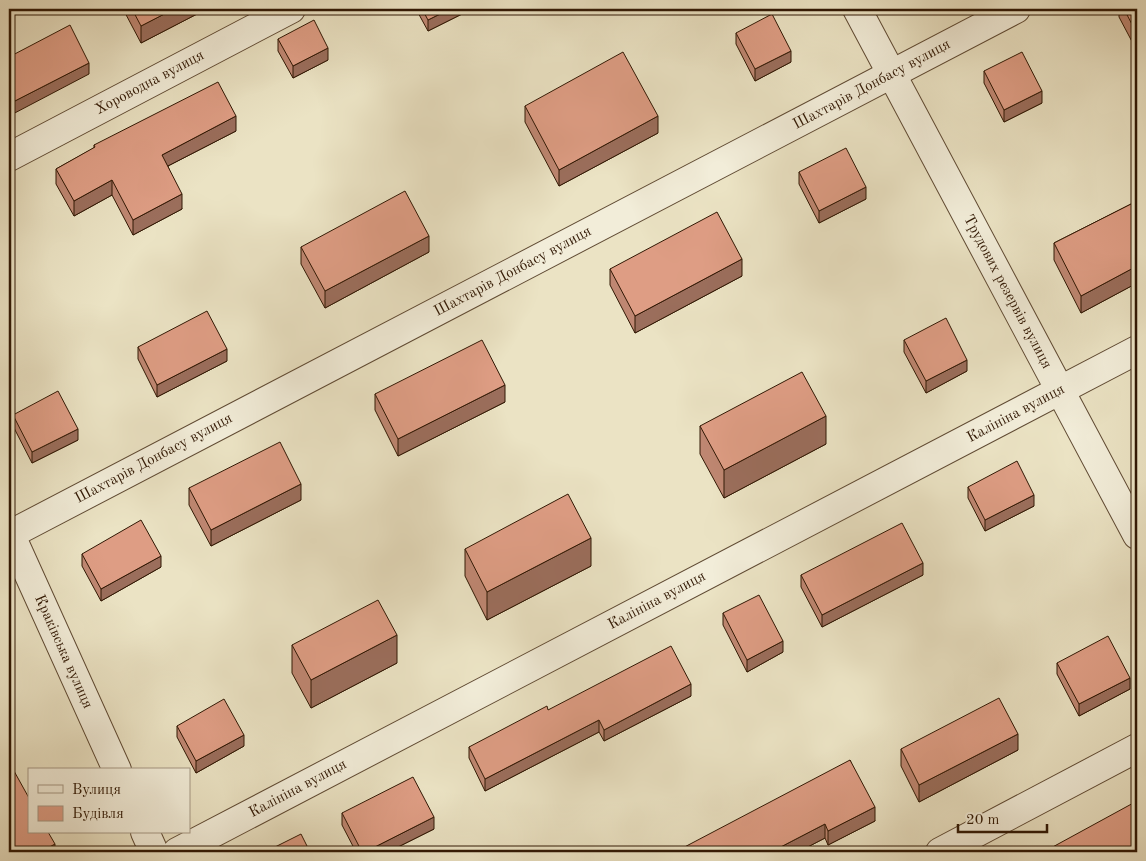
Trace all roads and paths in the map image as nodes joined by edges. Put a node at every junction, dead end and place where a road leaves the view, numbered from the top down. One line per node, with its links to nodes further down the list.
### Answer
1 (291, 9): 5 (street, Хороводна вулиця)
2 (857, 9): 4 (street, Трудових резервів вулиця)
3 (1016, 9): 4 (street, Шахтарів Донбасу вулиця)
4 (892, 75): 7 (street, Трудових резервів вулиця); 8 (street, Шахтарів Донбасу вулиця)
5 (9, 157)
6 (1137, 350): 7 (street, Калініна вулиця)
7 (1059, 391): 9 (street, Трудових резервів вулиця); 14 (street, Калініна вулиця)
8 (9, 533): 11 (street, Краківська вулиця)
9 (1137, 536)
10 (1137, 748): 15 (street)
11 (115, 768)
12 (146, 834): 13 (street)
13 (154, 852)
14 (177, 852)
15 (940, 852)

